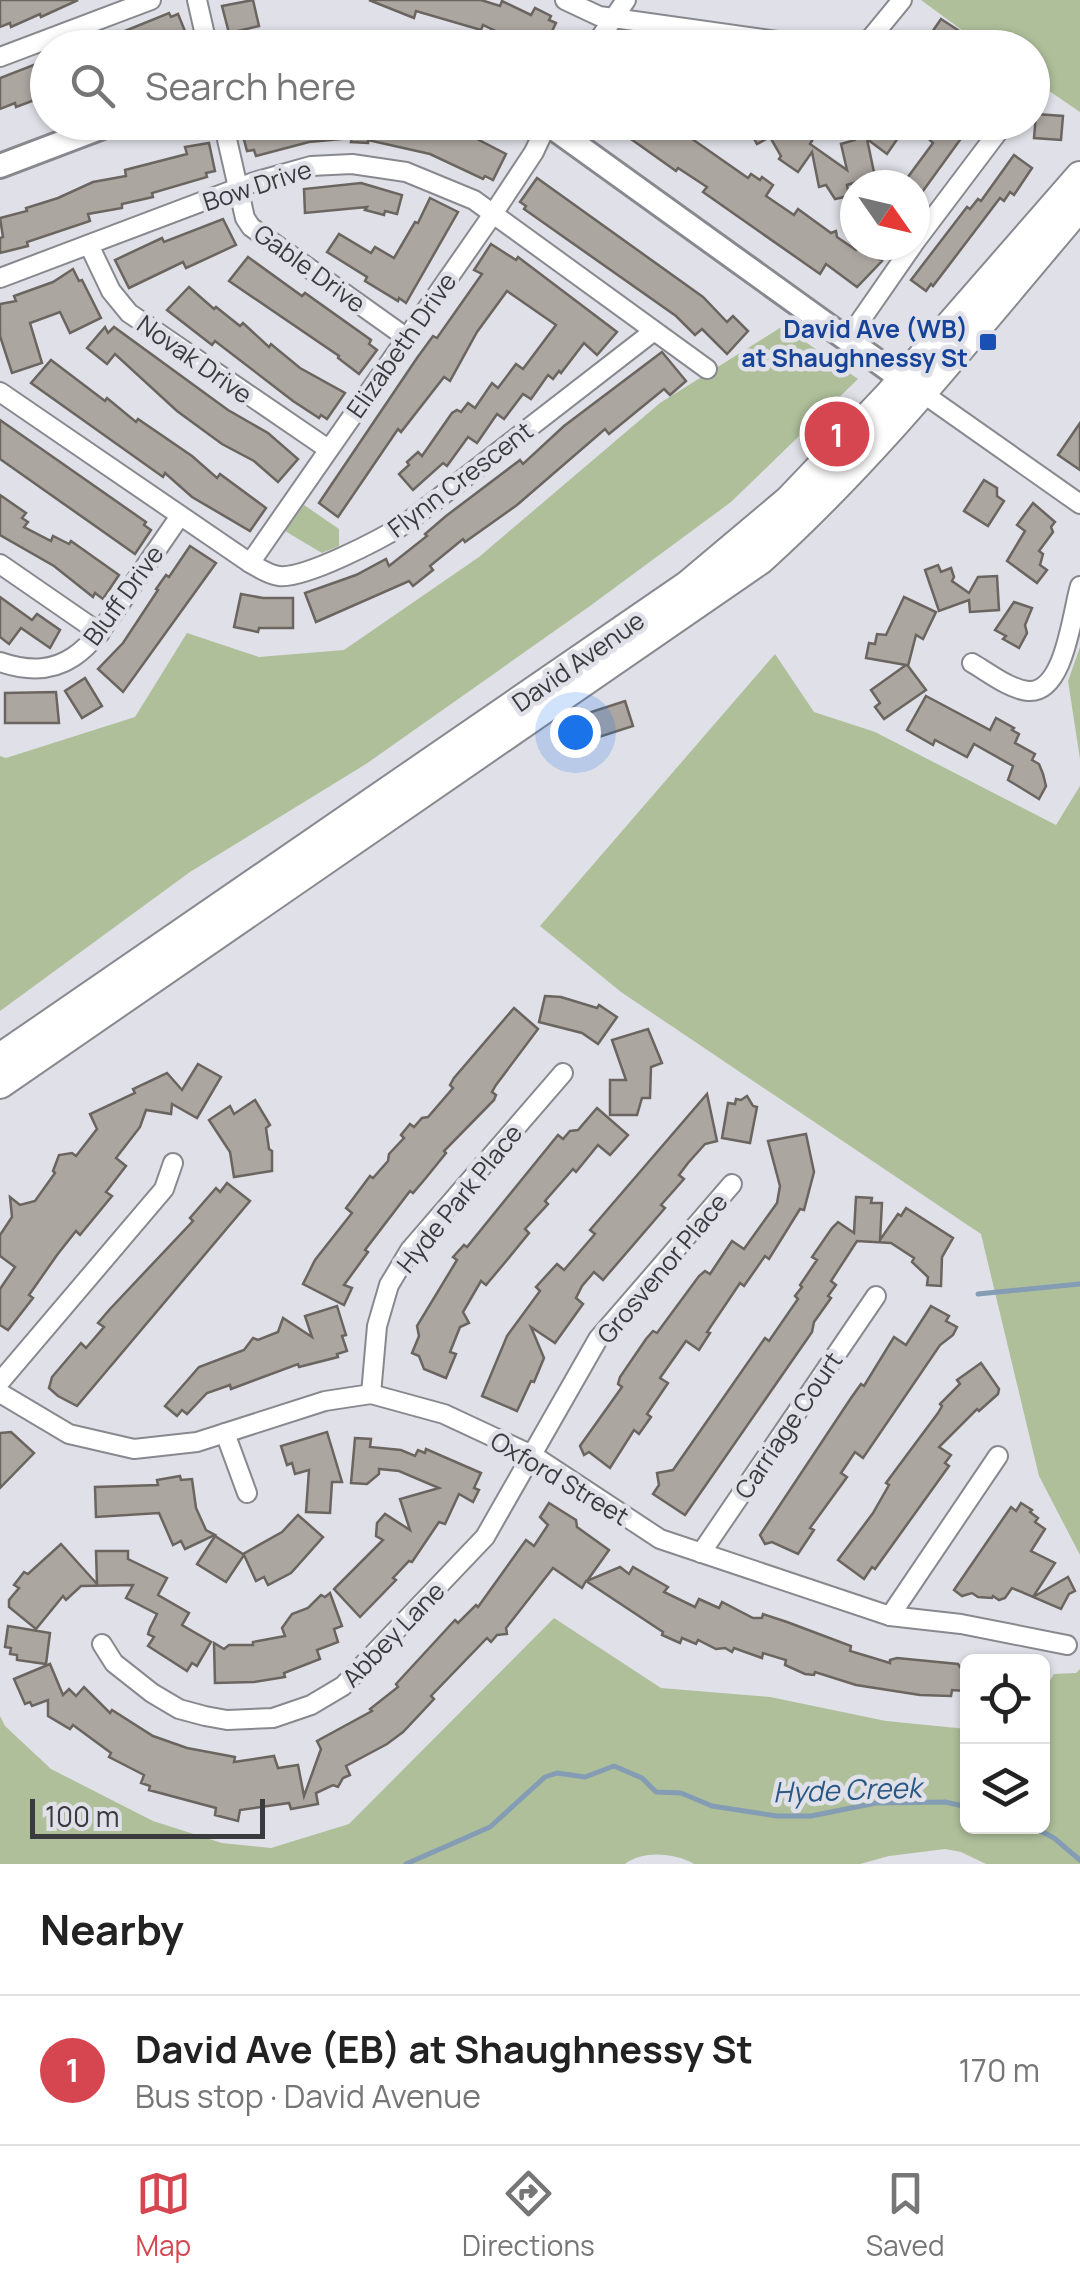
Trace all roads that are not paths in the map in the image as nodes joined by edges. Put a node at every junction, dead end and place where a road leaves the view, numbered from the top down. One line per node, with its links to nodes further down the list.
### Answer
1 (151, 0): 7 (street)
2 (197, 0): 8 (street)
3 (566, 0): 6 (street)
4 (626, 0): 6 (street)
5 (902, 0): 11 (street)
6 (613, 19): 9 (street); 10 (street)
7 (70, 30)
8 (204, 30)
9 (605, 30)
10 (695, 30)
11 (877, 30)
12 (30, 45): 13 (street)
13 (0, 56)
14 (69, 140): 19 (street)
15 (227, 140): 21 (street, Gable Drive)
16 (537, 140): 23 (street, Elizabeth Drive)
17 (571, 140): 30 (street)
18 (992, 140): 24 (street)
19 (0, 166)
20 (1080, 176): 32 (main road, David Avenue)
21 (237, 188): 23 (street, Bow Drive); 25 (street, Bow Drive); 29 (street, Gable Drive)
22 (1080, 206): 32 (main road, David Avenue)
23 (493, 214): 28 (street, Bow Drive); 29 (street, Elizabeth Drive)
24 (930, 223)
25 (90, 246): 27 (street, Bow Drive); 34 (street, Novak Drive)
26 (903, 260): 30 (street)
27 (0, 278)
28 (654, 331): 31 (street, Bow Drive); 37 (street, Flynn Crescent)
29 (407, 338): 34 (street, Elizabeth Drive)
30 (847, 340): 32 (street)
31 (707, 369)
32 (912, 386): 35 (street); 43 (main road, David Avenue); 45 (main road, David Avenue)
33 (0, 392): 36 (street, Flynn Crescent)
34 (328, 449): 37 (street, Elizabeth Drive)
35 (1080, 504)
36 (180, 516): 37 (street, Flynn Crescent); 40 (street, Bluff Drive)
37 (250, 563)
38 (0, 564): 40 (street)
39 (1080, 586): 42 (street)
40 (100, 632): 41 (street, Bluff Drive)
41 (0, 662)
42 (972, 663)
43 (0, 1058)
44 (564, 1073): 51 (street, Hyde Park Place)
45 (0, 1084)
46 (173, 1162): 49 (street)
47 (732, 1184): 53 (street, Grosvenor Place)
48 (876, 1296): 56 (street, Carriage Court)
49 (0, 1382)
50 (0, 1393): 52 (street, Oxford Street)
51 (371, 1394): 52 (street, Oxford Street); 53 (street, Oxford Street)
52 (225, 1433): 55 (street)
53 (534, 1456): 56 (street, Oxford Street); 58 (street, Abbey Lane)
54 (998, 1456): 57 (street)
55 (246, 1493)
56 (701, 1553): 57 (street, Oxford Street)
57 (890, 1616): 59 (street, Oxford Street)
58 (102, 1644)
59 (1067, 1645)

